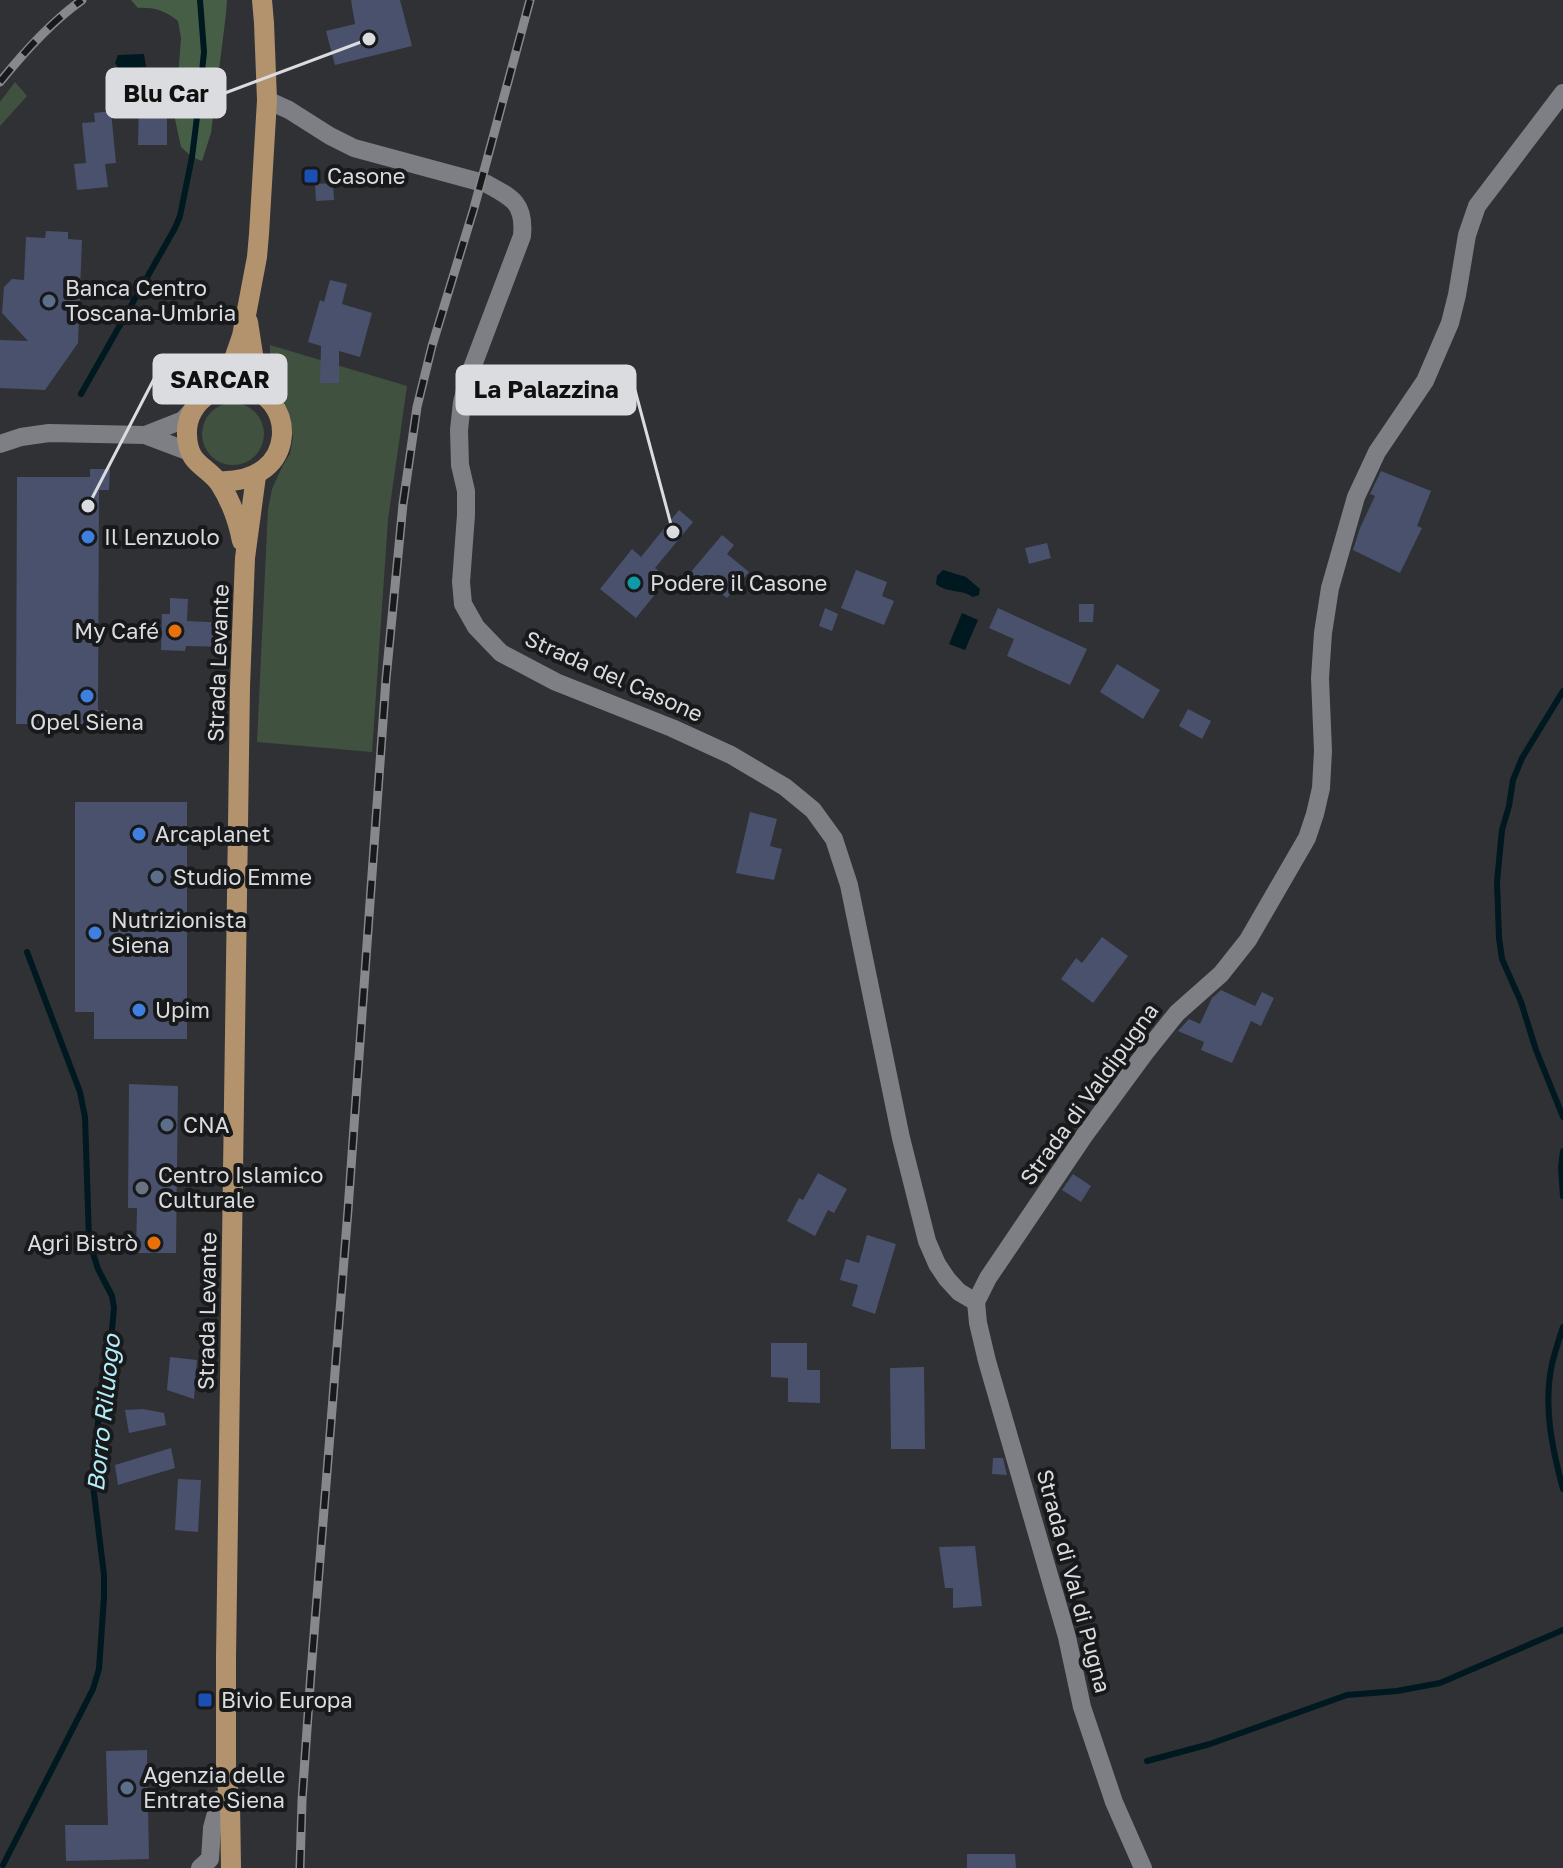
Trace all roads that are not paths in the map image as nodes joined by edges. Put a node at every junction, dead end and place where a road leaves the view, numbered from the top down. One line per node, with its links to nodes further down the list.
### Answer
1 (262, 0): 3 (main road)
2 (1563, 93): 14 (street, Strada di Valdipugna)
3 (267, 100): 4 (main road); 14 (street, Strada del Casone)
4 (246, 310): 5 (main road); 6 (main road)
5 (222, 388): 6 (main road); 7 (main road)
6 (259, 393): 11 (main road)
7 (195, 406): 8 (street); 10 (main road)
8 (145, 435): 9 (street); 10 (street)
9 (0, 444)
10 (190, 452): 12 (main road, Strada Levante)
11 (256, 476): 12 (main road); 13 (main road, Strada Levante)
12 (218, 481): 13 (main road, Strada Levante)
13 (245, 558): 15 (main road, Strada Levante)
14 (976, 1302): 20 (street, Strada di Val di Pugna)
15 (226, 1776): 16 (main road, Strada Levante); 19 (main road, Strada Levante)
16 (220, 1799): 17 (street); 18 (main road, Strada Levante)
17 (200, 1868)
18 (221, 1868)
19 (231, 1868)
20 (1143, 1868)

